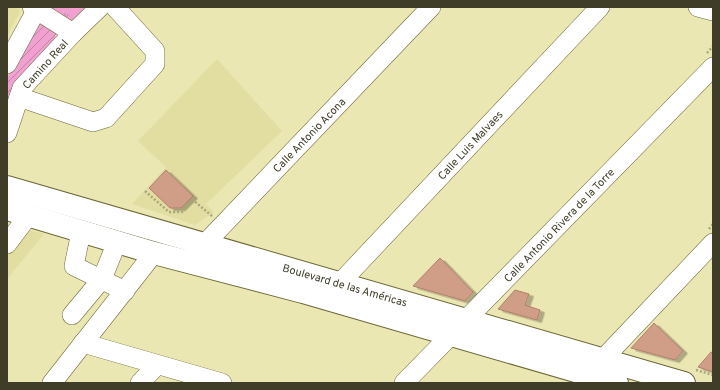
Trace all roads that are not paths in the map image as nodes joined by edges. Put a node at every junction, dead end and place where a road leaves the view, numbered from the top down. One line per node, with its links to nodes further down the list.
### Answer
1 (100, 7): 8 (street, Camino Real)
2 (115, 7): 11 (street)
3 (431, 7): 20 (street, Calle Antonio Acona)
4 (600, 7): 24 (street, Calle Luis Malvaes)
5 (698, 7): 7 (street)
6 (36, 8): 8 (street); 9 (street)
7 (713, 11)
8 (73, 33): 11 (street, Camino Real)
9 (7, 64)
10 (713, 67): 27 (street, Calle Antonio Rivera de la Torre)
11 (19, 97): 12 (street, Camino Real)
12 (7, 133)
13 (7, 187): 20 (main road, Boulevard de las Américas)
14 (7, 209): 15 (main road, Boulevard de las Américas)
15 (28, 216): 16 (main road, Boulevard de las Américas); 19 (street)
16 (82, 232): 17 (main road, Boulevard de las Américas); 23 (street)
17 (117, 242): 21 (main road, Boulevard de las Américas); 23 (street)
18 (713, 243): 29 (street)
19 (7, 244)
20 (204, 245): 22 (street, Calle Antonio Acona); 24 (main road, Boulevard de las Américas)
21 (154, 253): 22 (main road, Boulevard de las Américas); 25 (street)
22 (187, 262): 27 (main road, Boulevard de las Américas)
23 (102, 279): 25 (street); 26 (street)
24 (339, 284): 27 (main road, Boulevard de las Américas)
25 (125, 291): 28 (street)
26 (72, 315)
27 (458, 328): 29 (main road, Boulevard de las Américas); 34 (street, Calle Antonio Rivera de la Torre); 35 (main road, Boulevard de las Américas)
28 (84, 343): 30 (street); 31 (street)
29 (602, 360): 36 (main road, Boulevard de las Américas)
30 (157, 365): 32 (street); 33 (street)
31 (52, 383)
32 (140, 383)
33 (222, 383)
34 (404, 383)
35 (617, 383)
36 (684, 383)

